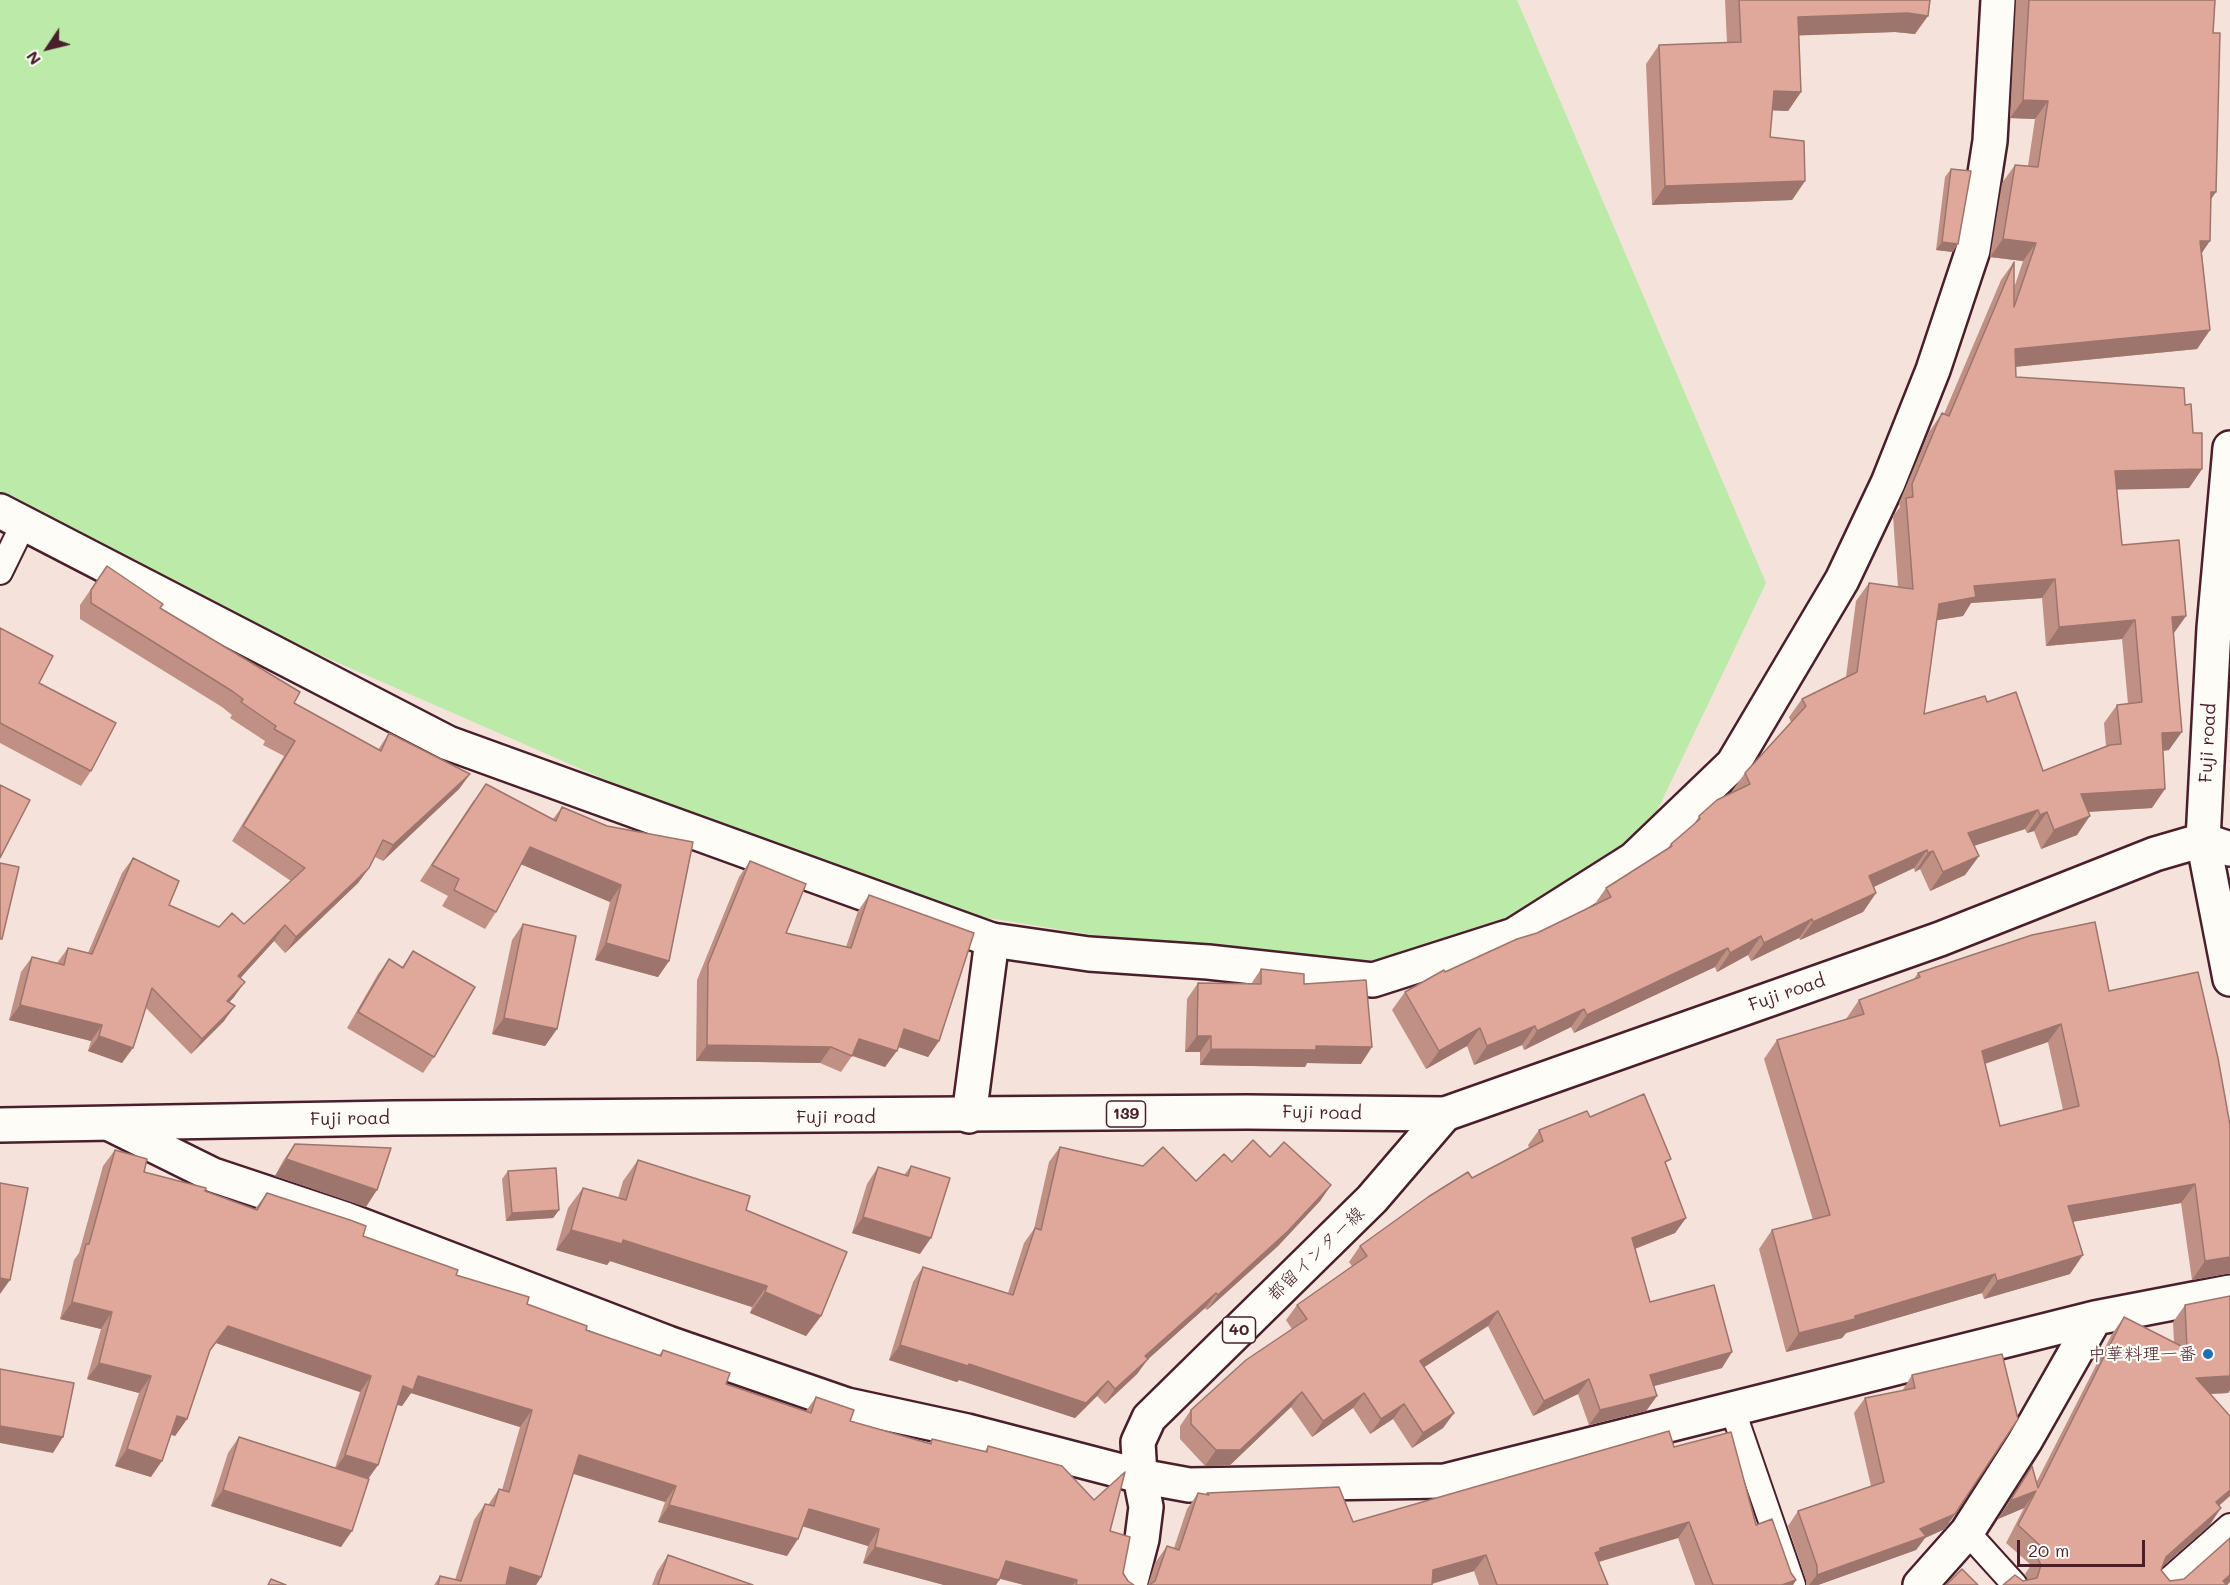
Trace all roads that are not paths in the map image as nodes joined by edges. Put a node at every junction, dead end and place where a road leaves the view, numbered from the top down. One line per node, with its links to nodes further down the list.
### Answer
1 (1998, 0): 6 (main road)
2 (2230, 448): 5 (main road, Fuji road)
3 (12, 518): 4 (lane); 6 (main road)
4 (0, 572)
5 (2216, 844): 7 (main road); 8 (main road, Fuji road / 139)
6 (992, 940): 9 (main road)
7 (2230, 980)
8 (1445, 1114): 9 (main road, Fuji road / 139); 15 (main road, 都留インター線 / 40)
9 (969, 1116): 11 (main road, Fuji road / 139)
10 (0, 1125): 11 (main road, Fuji road / 139)
11 (112, 1125): 15 (main road)
12 (2230, 1292): 13 (main road)
13 (2095, 1318): 14 (main road); 17 (main road)
14 (1732, 1408): 15 (main road); 19 (lane)
15 (1140, 1476): 18 (main road, 都留インター線 / 40)
16 (2230, 1526): 22 (lane)
17 (1967, 1532): 20 (main road); 21 (lane)
18 (1130, 1585)
19 (1793, 1585)
20 (1920, 1585)
21 (2015, 1585)
22 (2163, 1585)

